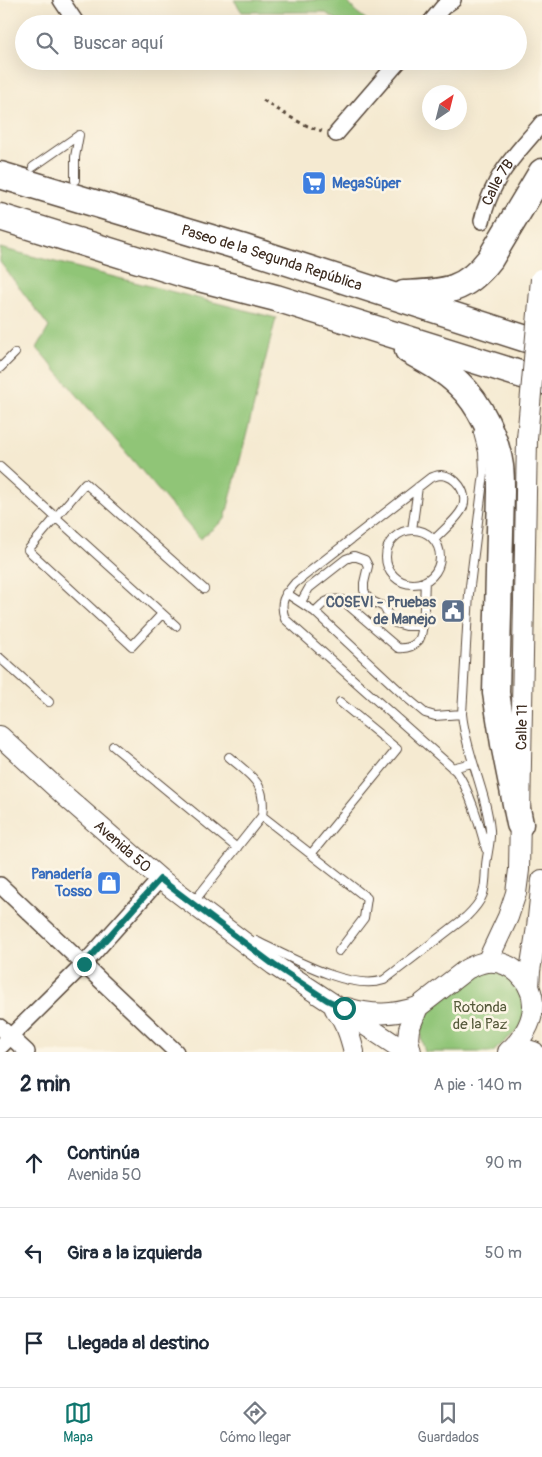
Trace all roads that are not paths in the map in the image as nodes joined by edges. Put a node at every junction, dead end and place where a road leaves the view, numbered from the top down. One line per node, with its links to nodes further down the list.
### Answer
1 (61, 0): 3 (street)
2 (444, 2): 4 (street)
3 (71, 15)
4 (435, 15)
5 (391, 70): 7 (street)
6 (542, 123): 14 (street, Calle 7B)
7 (336, 134)
8 (0, 157): 9 (highway)
9 (34, 167): 12 (highway); 12 (lane)
10 (542, 172): 19 (highway)
11 (0, 175): 16 (highway, Paseo de la Segunda República)
12 (75, 180): 16 (highway)
13 (0, 217): 17 (highway)
14 (482, 221)
15 (0, 231): 17 (highway)
16 (244, 248): 19 (highway, Paseo de la Segunda República)
17 (187, 275): 20 (highway)
18 (542, 277): 49 (main road, Calle 11, bridge)
19 (387, 294): 21 (highway, Paseo de la Segunda República)
20 (376, 330): 24 (highway); 25 (highway)
21 (542, 344)
22 (15, 353): 23 (lane)
23 (0, 368)
24 (542, 382)
25 (483, 417): 42 (lane); 49 (highway)
26 (0, 467): 28 (lane)
27 (418, 487): 29 (lane); 30 (lane); 33 (lane)
28 (56, 517): 32 (lane); 36 (lane); 36 (lane)
29 (412, 530): 30 (lane); 31 (lane)
30 (434, 540): 31 (lane)
31 (425, 581): 38 (lane)
32 (204, 590)
33 (286, 593): 34 (lane); 47 (lane)
34 (301, 602): 35 (lane); 38 (lane)
35 (315, 612): 38 (lane); 42 (lane)
36 (162, 614): 37 (lane)
37 (176, 626)
38 (422, 626)
39 (0, 658): 40 (lane)
40 (49, 702)
41 (340, 702): 51 (lane)
42 (462, 714): 46 (lane)
43 (0, 736): 53 (main road, Avenida 50)
44 (112, 746): 50 (lane)
45 (229, 757): 48 (lane)
46 (472, 763): 47 (lane); 52 (lane)
47 (452, 768): 52 (lane)
48 (262, 816): 50 (lane); 51 (lane)
49 (520, 824): 59 (main road, Calle 11)
50 (237, 848): 56 (lane)
51 (311, 854): 58 (lane)
52 (487, 854): 57 (lane)
53 (160, 879): 56 (main road, Avenida 50); 60 (street)
54 (542, 880): 62 (main road)
55 (0, 885): 60 (street)
56 (192, 904): 57 (main road, Avenida 50)
57 (223, 926): 61 (main road, Avenida 50)
58 (339, 951)
59 (487, 962): 62 (main road); 63 (main road)
60 (84, 964): 64 (street); 67 (street)
61 (327, 1000): 63 (main road, Avenida 50); 68 (main road); 69 (main road, Avenida 50)
62 (535, 1004): 65 (main road)
63 (418, 1007): 70 (main road)
64 (4, 1037): 66 (street)
65 (511, 1049): 71 (main road)
66 (27, 1052)
67 (176, 1052)
68 (354, 1052)
69 (406, 1052)
70 (411, 1052)
71 (534, 1052)

